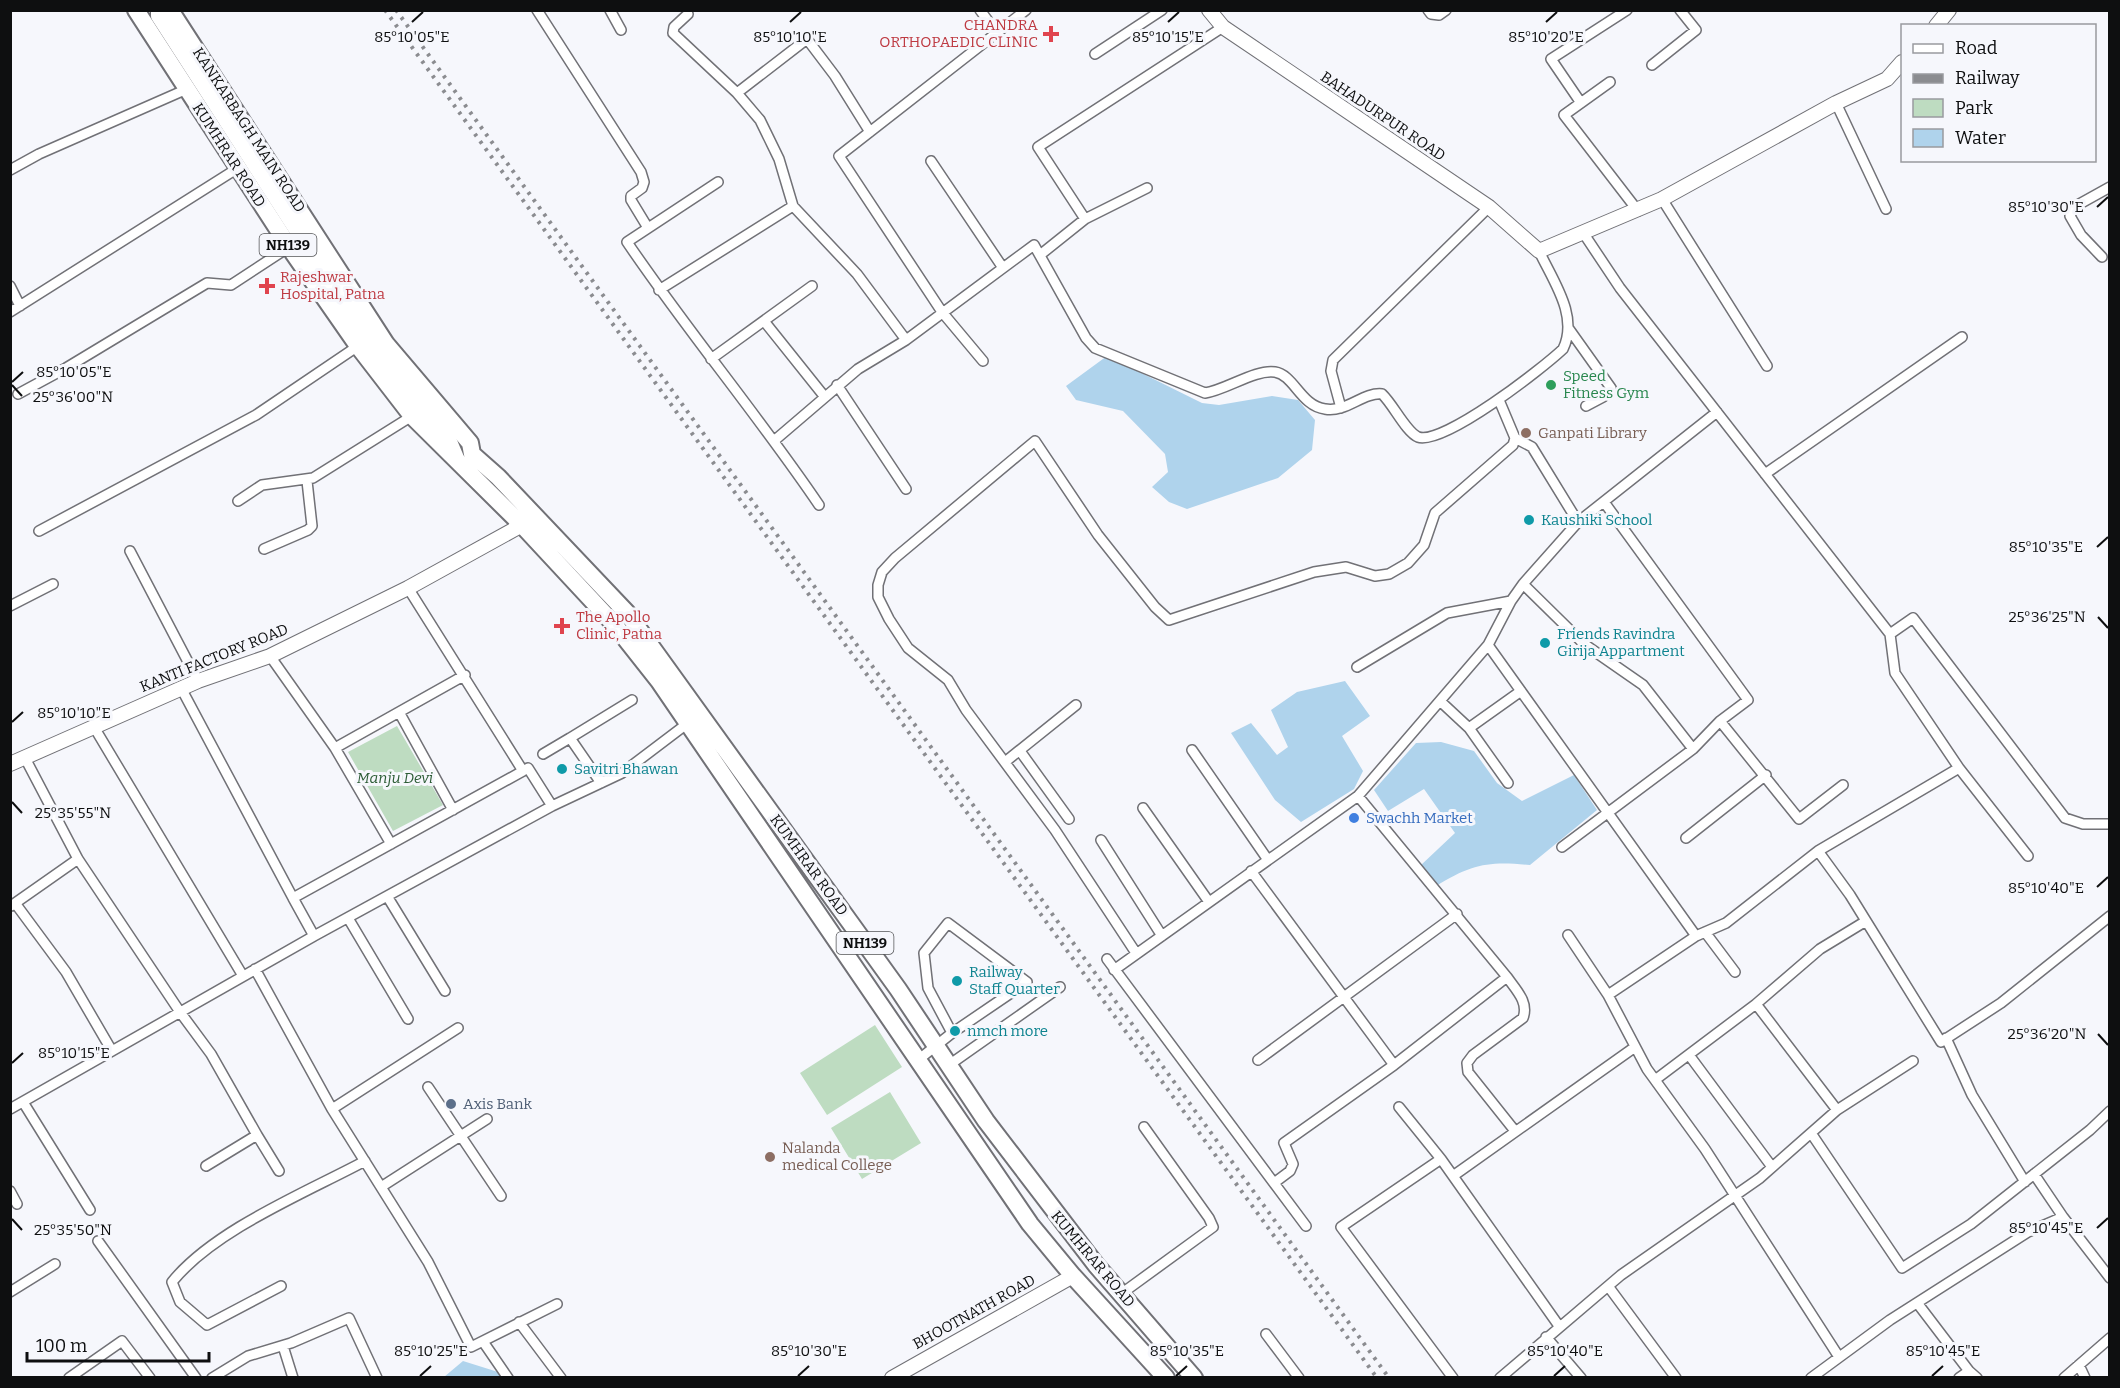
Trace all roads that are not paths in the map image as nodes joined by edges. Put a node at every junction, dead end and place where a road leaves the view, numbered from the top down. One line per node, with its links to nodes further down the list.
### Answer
1 (136, 10): 23 (highway, KUMHRAR ROAD / NH139)
2 (537, 10): 40 (street)
3 (610, 10): 17 (street)
4 (980, 10): 18 (street)
5 (1026, 10): 18 (street)
6 (1162, 10): 19 (street)
7 (1209, 10): 16 (street, BAHADURPUR ROAD)
8 (1428, 10): 9 (street)
9 (1446, 10)
10 (1627, 10): 25 (street)
11 (1680, 10): 21 (street)
12 (1949, 10): 15 (street)
13 (160, 12): 71 (street); 71 (highway, KANKARBAGH MAIN ROAD / NH139)
14 (689, 12): 24 (street)
15 (1937, 24)
16 (1223, 27): 36 (street, BAHADURPUR ROAD); 39 (street)
17 (621, 30)
18 (997, 33): 27 (street)
19 (1095, 54)
20 (1901, 63): 26 (street)
21 (1652, 65)
22 (1610, 82): 25 (street)
23 (187, 90): 29 (highway, KUMHRAR ROAD / NH139); 30 (street)
24 (737, 93): 27 (street); 35 (street)
25 (1581, 103): 38 (street)
26 (1836, 103): 34 (street); 37 (street)
27 (870, 132): 52 (street)
28 (931, 161): 46 (street)
29 (238, 168): 42 (highway, KUMHRAR ROAD / NH139); 50 (street)
30 (10, 170)
31 (718, 182): 40 (street)
32 (2109, 187): 45 (street)
33 (1147, 188): 39 (street)
34 (1662, 199): 38 (street); 60 (street)
35 (793, 206): 49 (street); 56 (street)
36 (1489, 207): 43 (street, BAHADURPUR ROAD); 66 (street)
37 (1886, 209)
38 (1638, 211): 41 (street)
39 (1085, 219): 44 (street)
40 (648, 228): 49 (street)
41 (1584, 234): 43 (street); 67 (street)
42 (289, 247): 57 (highway, KUMHRAR ROAD / NH139); 62 (street)
43 (1539, 251): 54 (street)
44 (1040, 255): 46 (street); 66 (street)
45 (2102, 257)
46 (1003, 268): 52 (street)
47 (10, 286): 50 (street)
48 (812, 286): 53 (street)
49 (659, 290): 58 (street)
50 (20, 306): 51 (street)
51 (10, 312)
52 (942, 312): 56 (street); 59 (street)
53 (764, 321): 58 (street); 63 (street)
54 (1569, 329): 64 (street); 65 (street)
55 (1962, 337): 72 (street)
56 (906, 340): 61 (street)
57 (358, 346): 68 (highway, KUMHRAR ROAD / NH139); 80 (street)
58 (711, 359): 70 (street)
59 (982, 361)
60 (1767, 366)
61 (837, 385): 63 (street); 74 (street)
62 (18, 394)
63 (824, 396): 70 (street)
64 (1499, 400): 66 (street); 69 (street)
65 (1586, 406)
66 (1341, 408)
67 (1717, 412): 72 (street); 76 (street)
68 (412, 416): 71 (highway, KUMHRAR ROAD / NH139); 73 (street)
69 (1515, 438): 78 (street); 112 (street)
70 (775, 440): 77 (street)
71 (466, 459): 79 (highway, NH139); 88 (highway, KUMHRAR ROAD / NH139)
72 (1765, 474): 89 (street)
73 (307, 481): 75 (street); 81 (street)
74 (906, 489)
75 (238, 501)
76 (1604, 502): 78 (street); 101 (street)
77 (819, 505)
78 (1578, 522): 84 (street)
79 (522, 525): 85 (street, KANTI FACTORY ROAD); 88 (highway, NH139)
80 (39, 531)
81 (264, 549)
82 (130, 551): 94 (street)
83 (53, 584): 87 (street)
84 (1524, 584): 86 (street); 107 (street)
85 (408, 588): 91 (street, KANTI FACTORY ROAD); 93 (street)
86 (1511, 601): 90 (street); 92 (street)
87 (10, 606)
88 (621, 618): 102 (highway, KUMHRAR ROAD / NH139); 164 (highway, KUMHRAR ROAD / NH139)
89 (1890, 634): 113 (street); 125 (street)
90 (1488, 645): 96 (street); 98 (street)
91 (270, 656): 94 (street, KANTI FACTORY ROAD); 106 (street)
92 (1357, 667)
93 (465, 675): 100 (street); 114 (street)
94 (198, 681): 95 (street, KANTI FACTORY ROAD)
95 (181, 688): 103 (street, KANTI FACTORY ROAD); 136 (street)
96 (1521, 691): 104 (street); 123 (street)
97 (632, 700): 105 (street)
98 (1440, 701): 104 (street); 119 (street)
99 (1076, 705): 109 (street)
100 (399, 712): 106 (street); 122 (street)
101 (1720, 721): 107 (street); 115 (street)
102 (688, 723): 116 (street); 168 (highway, KUMHRAR ROAD / NH139)
103 (94, 727): 111 (street, KANTI FACTORY ROAD); 152 (street)
104 (1469, 728): 117 (street)
105 (570, 738): 110 (street); 116 (street)
106 (335, 748): 128 (street)
107 (1693, 749): 123 (street)
108 (1192, 750): 133 (street)
109 (1020, 751): 112 (street); 124 (street)
110 (543, 754)
111 (15, 760): 132 (street)
112 (1005, 762): 147 (street)
113 (1959, 768): 130 (street); 131 (street)
114 (523, 771): 120 (street); 122 (street)
115 (1766, 775): 118 (street); 126 (street)
116 (601, 783): 120 (street)
117 (1508, 783)
118 (1843, 785)
119 (1358, 796): 133 (street); 139 (street)
120 (553, 805): 135 (street)
121 (1143, 808): 137 (street)
122 (453, 810): 128 (street)
123 (1609, 814): 129 (street); 143 (street)
124 (1069, 819)
125 (2109, 824)
126 (1686, 838)
127 (1101, 840): 146 (street)
128 (391, 844): 136 (street)
129 (1562, 848)
130 (1818, 851): 142 (street); 143 (street)
131 (2028, 856)
132 (78, 859): 138 (street); 159 (street)
133 (1268, 860): 134 (street)
134 (1251, 872): 137 (street); 157 (street)
135 (387, 897): 141 (street); 155 (street)
136 (293, 898): 145 (street)
137 (1209, 902): 146 (street)
138 (13, 905): 166 (street)
139 (1457, 914): 153 (street); 157 (street)
140 (2109, 916): 163 (street)
141 (348, 918): 145 (street); 160 (street)
142 (1866, 921): 158 (street); 163 (street)
143 (1701, 934): 151 (street); 156 (street)
144 (1568, 935): 156 (street)
145 (314, 936): 149 (street)
146 (1162, 936): 147 (street)
147 (1136, 953): 150 (street)
148 (1107, 959): 150 (street)
149 (255, 969): 152 (street); 177 (street)
150 (1114, 970): 195 (street)
151 (1735, 972)
152 (243, 976): 159 (street)
153 (1507, 977): 172 (street); 183 (street)
154 (1060, 987): 171 (street)
155 (445, 991)
156 (1608, 995): 165 (street)
157 (1344, 999): 169 (street); 172 (street)
158 (1756, 1004): 167 (street); 179 (street)
159 (180, 1012): 166 (street); 185 (street)
160 (408, 1019)
161 (458, 1028): 177 (street)
162 (952, 1033): 162 (street); 164 (street)
163 (1946, 1038): 194 (street)
164 (935, 1044): 168 (street); 171 (highway, KUMHRAR ROAD / NH139)
165 (1635, 1047): 173 (street); 183 (street)
166 (112, 1051): 175 (street)
167 (1689, 1055): 173 (street); 190 (street)
168 (918, 1060): 206 (highway, KUMHRAR ROAD / NH139)
169 (1258, 1060)
170 (1913, 1061): 179 (street)
171 (949, 1065): 211 (highway, KUMHRAR ROAD / NH139)
172 (1394, 1065): 195 (street)
173 (1655, 1080): 198 (street)
174 (428, 1087): 186 (street)
175 (23, 1102): 178 (street); 201 (street)
176 (1399, 1107): 187 (street)
177 (332, 1108): 188 (street)
178 (10, 1109)
179 (1837, 1110): 184 (street)
180 (2109, 1111): 192 (street)
181 (487, 1119): 186 (street)
182 (1144, 1127): 211 (street)
183 (1515, 1131): 193 (street)
184 (1811, 1133): 190 (street); 194 (street)
185 (257, 1135): 189 (street); 191 (street)
186 (462, 1135): 196 (street); 199 (street)
187 (1441, 1159): 193 (street); 236 (street)
188 (365, 1161): 196 (street); 208 (street)
189 (206, 1166)
190 (1772, 1167): 198 (street)
191 (279, 1171)
192 (2034, 1174): 194 (street); 202 (street)
193 (1453, 1176): 215 (street)
194 (2025, 1182)
195 (1274, 1184): 203 (street)
196 (381, 1187): 219 (street)
197 (10, 1191): 200 (street)
198 (1735, 1195): 209 (street); 221 (street)
199 (501, 1196)
200 (17, 1204)
201 (90, 1210)
202 (2063, 1217): 207 (street); 213 (street)
203 (1306, 1226)
204 (98, 1241): 226 (street)
205 (55, 1264): 210 (street)
206 (1073, 1276): 232 (street, BHOOTNATH ROAD); 233 (highway, KUMHRAR ROAD / NH139)
207 (2109, 1277)
208 (281, 1286)
209 (1608, 1286): 215 (street); 239 (street)
210 (10, 1292)
211 (1121, 1294): 234 (highway, KUMHRAR ROAD / NH139)
212 (557, 1304): 214 (street)
213 (1918, 1304): 221 (street); 223 (street)
214 (519, 1323): 219 (street); 231 (street)
215 (1559, 1326): 217 (street)
216 (1266, 1334): 235 (street)
217 (1546, 1337): 237 (street); 238 (street)
218 (2109, 1338): 222 (street)
219 (484, 1343): 230 (street)
220 (283, 1346): 227 (street); 228 (street); 229 (street)
221 (1839, 1358): 240 (street)
222 (2079, 1365): 242 (street); 243 (street)
223 (1973, 1374): 241 (street)
224 (69, 1377): 225 (street)
225 (150, 1377)
226 (196, 1377)
227 (212, 1377)
228 (293, 1377)
229 (377, 1377)
230 (508, 1377)
231 (561, 1377)
232 (892, 1377)
233 (1166, 1377)
234 (1194, 1377)
235 (1299, 1377)
236 (1453, 1377)
237 (1500, 1377)
238 (1581, 1377)
239 (1676, 1377)
240 (1811, 1377)
241 (1959, 1377)
242 (2064, 1377)
243 (2085, 1377)

